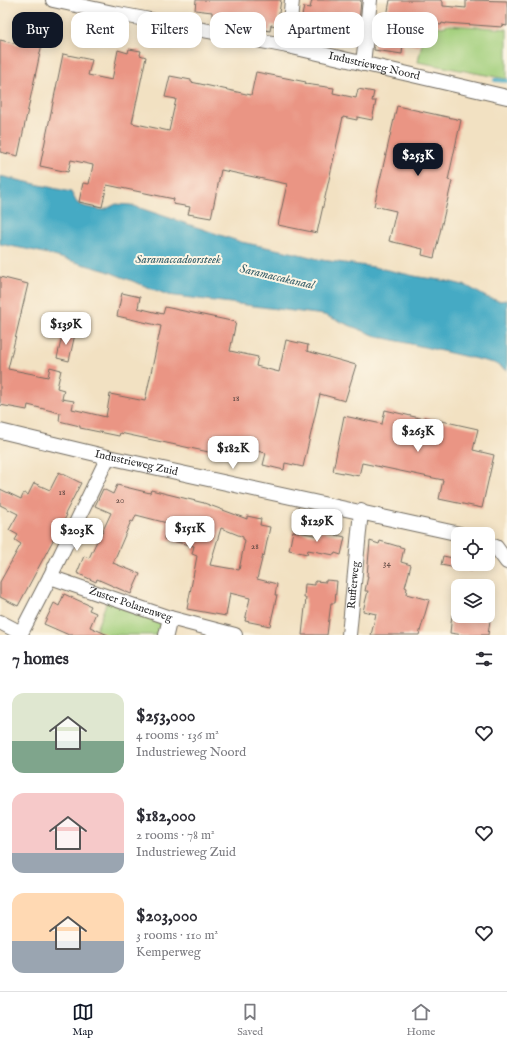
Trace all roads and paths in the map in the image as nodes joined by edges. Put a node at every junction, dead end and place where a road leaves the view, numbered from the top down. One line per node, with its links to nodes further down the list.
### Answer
1 (53, 0): 5 (street, Industrieweg Noord)
2 (292, 0): 4 (street)
3 (370, 0): 7 (street)
4 (291, 12)
5 (274, 43)
6 (296, 48): 7 (street, Industrieweg Noord)
7 (363, 64): 8 (street, Industrieweg Noord)
8 (507, 96)
9 (0, 431): 10 (street, Industrieweg Zuid)
10 (108, 457): 11 (street, Industrieweg Zuid); 15 (street)
11 (361, 511): 12 (street, Industrieweg Zuid); 21 (street, Rufferweg)
12 (451, 532)
13 (495, 547): 14 (street)
14 (507, 562)
15 (50, 576): 16 (street, Zuster Polanenweg); 18 (street)
16 (170, 618): 19 (street); 20 (street, Zuster Polanenweg)
17 (0, 622): 18 (street)
18 (20, 634)
19 (166, 635)
20 (235, 635)
21 (349, 635)

